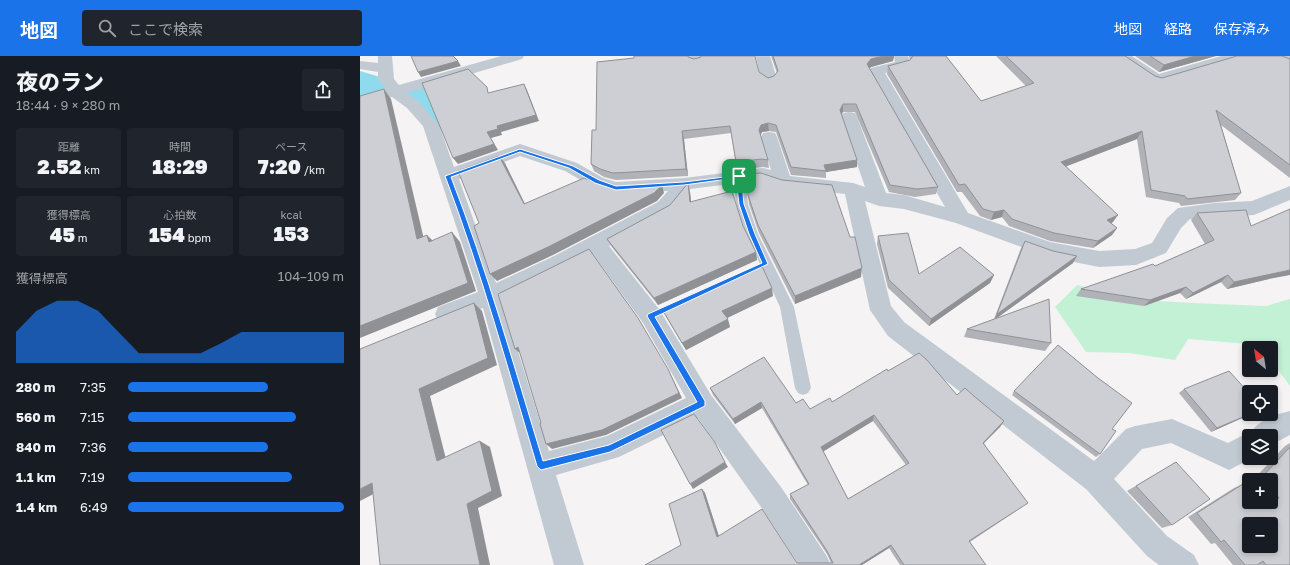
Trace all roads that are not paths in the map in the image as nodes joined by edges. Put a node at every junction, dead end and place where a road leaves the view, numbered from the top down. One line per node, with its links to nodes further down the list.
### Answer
1 (517, 56): 9 (street)
2 (763, 56): 8 (street)
3 (901, 56): 20 (street)
4 (1122, 56): 5 (street)
5 (1237, 56)
6 (386, 63): 7 (street); 9 (street)
7 (360, 66)
8 (769, 79)
9 (396, 92): 10 (street); 13 (street)
10 (360, 101)
11 (849, 117): 19 (street)
12 (769, 137): 15 (street)
13 (448, 176): 16 (street); 24 (street)
14 (739, 176): 15 (street); 16 (street); 22 (lane)
15 (783, 181): 17 (street)
16 (684, 184): 21 (street)
17 (853, 189): 19 (street); 32 (street)
18 (1290, 192): 20 (street)
19 (879, 199): 20 (street)
20 (961, 218)
21 (596, 243): 24 (street); 27 (street)
22 (765, 264): 23 (lane); 26 (lane)
23 (751, 271)
24 (490, 296): 25 (street); 31 (street)
25 (425, 323)
26 (803, 388)
27 (702, 403): 31 (street); 34 (street)
28 (1290, 423): 29 (street)
29 (1274, 429)
30 (1242, 449): 32 (street)
31 (541, 466): 33 (street)
32 (1096, 478): 35 (street)
33 (569, 565)
34 (816, 565)
35 (1184, 565)

